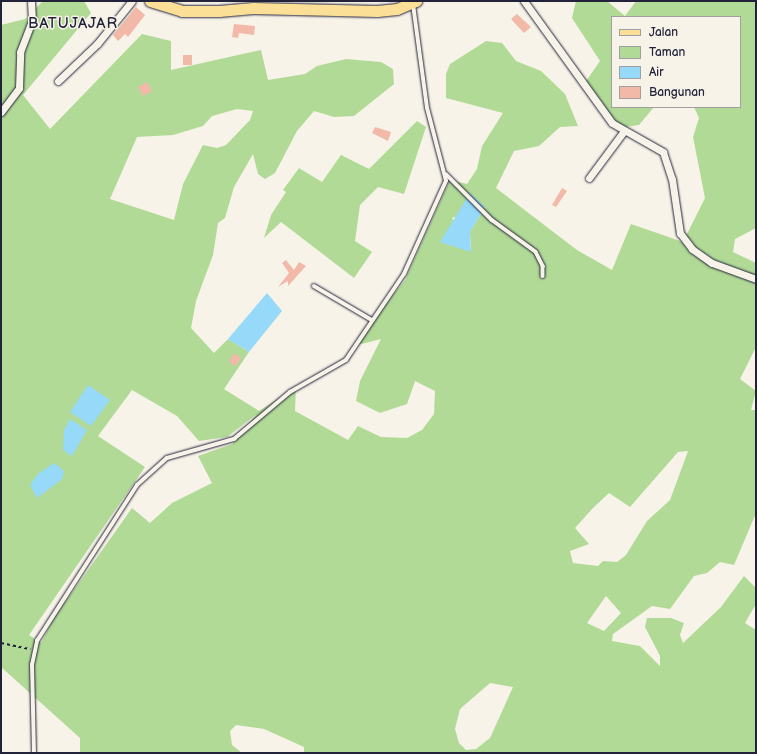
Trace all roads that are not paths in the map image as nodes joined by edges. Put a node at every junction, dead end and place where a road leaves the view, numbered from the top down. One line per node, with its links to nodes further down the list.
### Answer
1 (31, 1): 7 (street)
2 (132, 1): 6 (street)
3 (150, 1): 5 (main road)
4 (524, 1): 8 (street)
5 (414, 2): 9 (lane)
6 (58, 81)
7 (1, 112)
8 (624, 130): 10 (street); 12 (street)
9 (446, 174): 11 (lane); 14 (lane)
10 (589, 178)
11 (543, 276)
12 (756, 279)
13 (314, 286): 14 (lane)
14 (372, 320): 15 (lane)
15 (34, 753)

